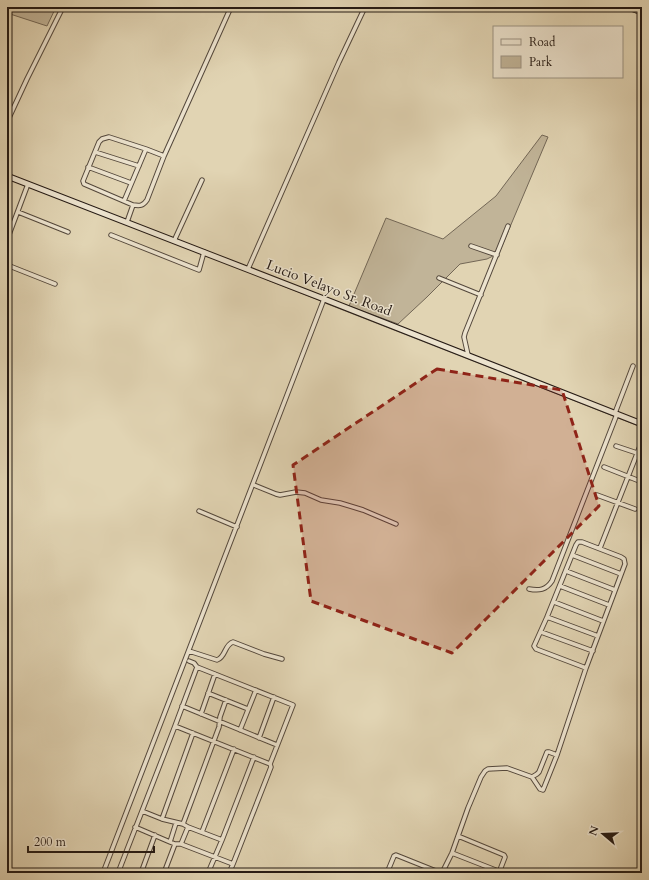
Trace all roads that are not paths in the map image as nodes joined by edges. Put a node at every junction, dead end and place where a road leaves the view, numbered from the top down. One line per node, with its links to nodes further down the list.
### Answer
1 (63, 7): 6 (street)
2 (230, 7): 9 (street)
3 (364, 7): 29 (street)
4 (627, 7): 5 (street)
5 (642, 13)
6 (7, 122)
7 (146, 149): 8 (street); 9 (street); 10 (street)
8 (95, 152): 10 (street); 11 (street)
9 (164, 156): 17 (street)
10 (139, 166): 14 (street)
11 (88, 167): 14 (street); 16 (street)
12 (7, 176): 15 (main road, Lucio Velayo Sr. Road)
13 (202, 180): 24 (street)
14 (131, 183): 16 (street)
15 (28, 184): 18 (street); 19 (main road, Lucio Velayo Sr. Road)
16 (124, 201): 17 (street)
17 (133, 204): 19 (street)
18 (18, 212): 21 (street); 23 (street)
19 (127, 222): 24 (main road, Lucio Velayo Sr. Road)
20 (508, 226): 27 (street)
21 (68, 232)
22 (112, 235): 26 (street)
23 (7, 240)
24 (174, 241): 26 (main road, Lucio Velayo Sr. Road)
25 (471, 246): 27 (street)
26 (204, 252): 29 (main road, Lucio Velayo Sr. Road)
27 (497, 256): 32 (street)
28 (7, 265): 31 (street)
29 (248, 269): 33 (main road, Lucio Velayo Sr. Road)
30 (439, 278): 32 (street)
31 (56, 284)
32 (481, 295): 34 (street)
33 (324, 299): 34 (main road, Lucio Velayo Sr. Road); 44 (street)
34 (468, 355): 36 (main road, Lucio Velayo Sr. Road)
35 (633, 366): 36 (street)
36 (616, 415): 37 (main road, Lucio Velayo Sr. Road); 56 (street)
37 (642, 424)
38 (642, 441): 40 (street)
39 (616, 446): 40 (street)
40 (637, 453): 42 (street)
41 (604, 467): 42 (street)
42 (628, 477): 43 (street); 46 (street)
43 (642, 482)
44 (254, 485): 49 (street); 50 (street)
45 (597, 495): 46 (street)
46 (618, 502): 47 (street); 51 (street)
47 (635, 509)
48 (199, 511): 50 (street)
49 (396, 524)
50 (237, 527): 64 (street)
51 (600, 548): 52 (street); 54 (street)
52 (572, 555): 53 (street); 54 (street)
53 (566, 570): 55 (street); 57 (street)
54 (621, 574): 57 (street)
55 (560, 586): 58 (street); 59 (street)
56 (529, 589)
57 (615, 590): 59 (street)
58 (554, 602): 60 (street); 61 (street)
59 (609, 605): 61 (street)
60 (548, 617): 62 (street); 63 (street)
61 (603, 621): 63 (street)
62 (541, 632): 65 (street); 69 (street)
63 (598, 636): 65 (street)
64 (188, 651): 66 (street); 107 (street)
65 (593, 651): 69 (street)
66 (282, 659)
67 (189, 661): 68 (street)
68 (197, 667): 70 (street); 75 (street)
69 (586, 668): 86 (street)
70 (215, 674): 71 (street); 72 (street)
71 (256, 690): 73 (street); 76 (street)
72 (208, 693): 74 (street); 77 (street)
73 (274, 697): 82 (street); 84 (street)
74 (226, 700): 76 (street); 78 (street)
75 (182, 706): 77 (street); 79 (street)
76 (248, 709): 80 (street)
77 (201, 714): 78 (street)
78 (220, 722): 80 (street); 83 (street)
79 (175, 726): 81 (street); 90 (street)
80 (240, 730): 82 (street)
81 (194, 733): 83 (street); 91 (street)
82 (259, 738): 84 (street)
83 (214, 741): 85 (street); 93 (street)
84 (277, 745): 88 (street)
85 (234, 749): 87 (street); 96 (street)
86 (557, 755): 89 (street); 89 (street)
87 (254, 757): 88 (street); 99 (street)
88 (270, 764): 105 (street)
89 (532, 777): 98 (street)
90 (142, 811): 91 (street); 94 (street)
91 (162, 819): 92 (street)
92 (176, 822): 93 (street); 100 (street)
93 (183, 824): 95 (street)
94 (136, 827): 97 (street); 108 (street)
95 (188, 827): 96 (street); 102 (street)
96 (202, 832): 99 (street)
97 (155, 836): 100 (street); 109 (street)
98 (458, 836): 103 (street); 103 (street)
99 (222, 840): 104 (street)
100 (170, 842): 101 (street)
101 (176, 844): 102 (street); 110 (street)
102 (181, 844): 104 (street)
103 (452, 853): 106 (street)
104 (214, 857): 105 (street); 111 (street)
105 (233, 864): 112 (street)
106 (442, 872): 113 (street); 114 (street)
107 (103, 873)
108 (118, 873)
109 (141, 873)
110 (164, 873)
111 (208, 873)
112 (229, 873)
113 (387, 873)
114 (453, 873)

